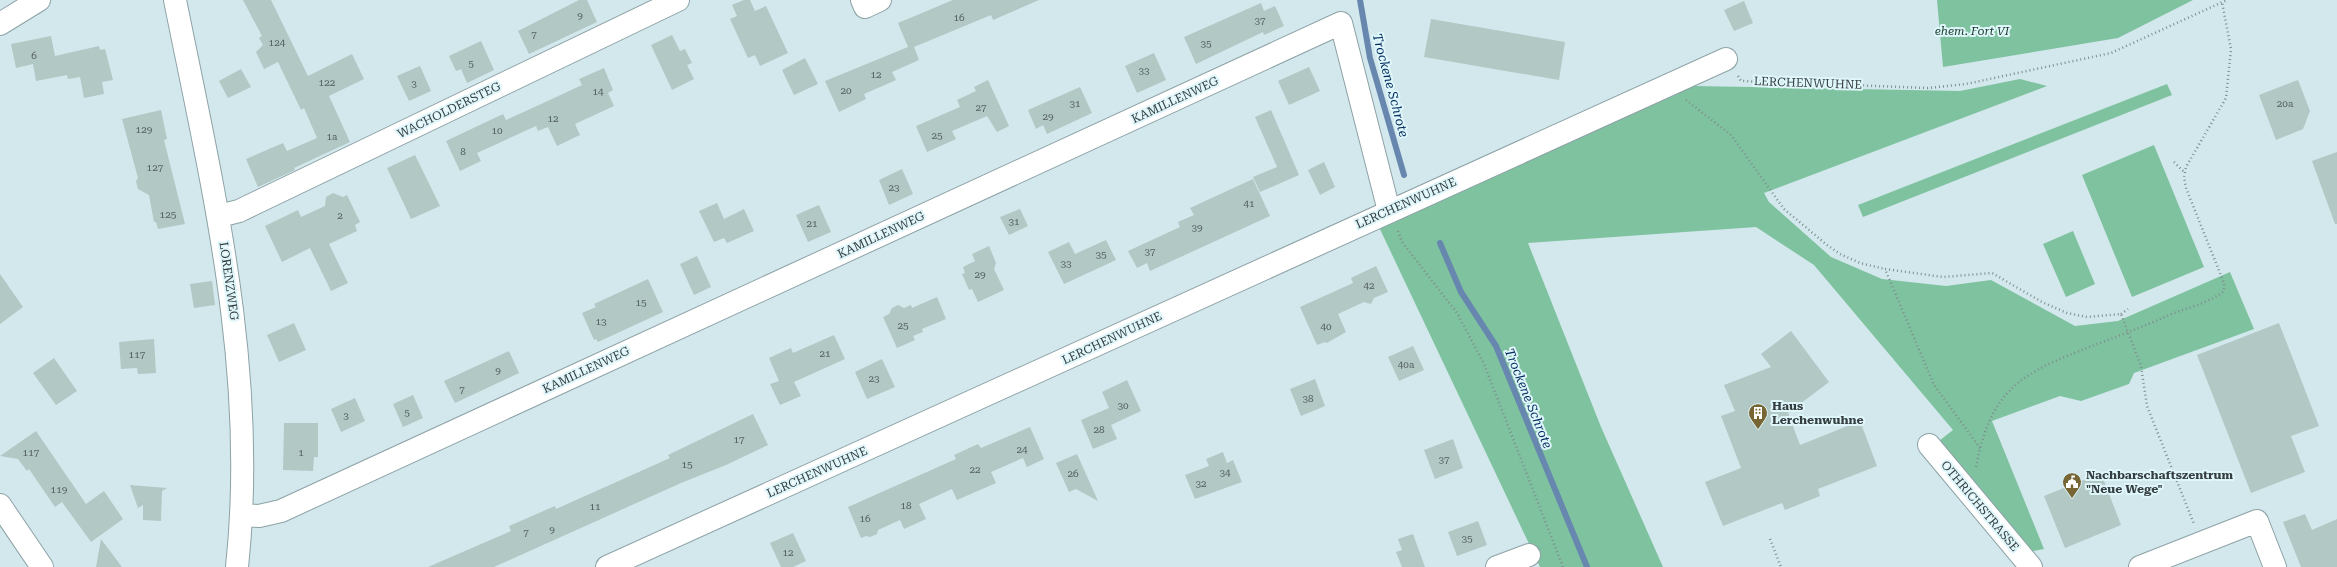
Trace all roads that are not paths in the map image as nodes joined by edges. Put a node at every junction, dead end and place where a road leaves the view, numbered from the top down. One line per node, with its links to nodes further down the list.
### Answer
1 (39, 0): 6 (street)
2 (175, 0): 9 (street, LORENZWEG)
3 (678, 0): 9 (street, WACHOLDERSTEG)
4 (862, 0): 5 (street)
5 (880, 0)
6 (0, 24)
7 (1726, 59): 8 (street, LERCHENWUHNE)
8 (1389, 211): 12 (street, KAMILLENWEG); 16 (street, LERCHENWUHNE)
9 (219, 216): 12 (street, LORENZWEG)
10 (1929, 446): 18 (street, OTHRICHSTRASSE)
11 (0, 505): 14 (street)
12 (241, 515): 15 (street, LORENZWEG)
13 (1530, 555): 17 (street)
14 (42, 567)
15 (237, 567)
16 (607, 567)
17 (1497, 567)
18 (2031, 567)
19 (2140, 567): 20 (street)
20 (2275, 567)

